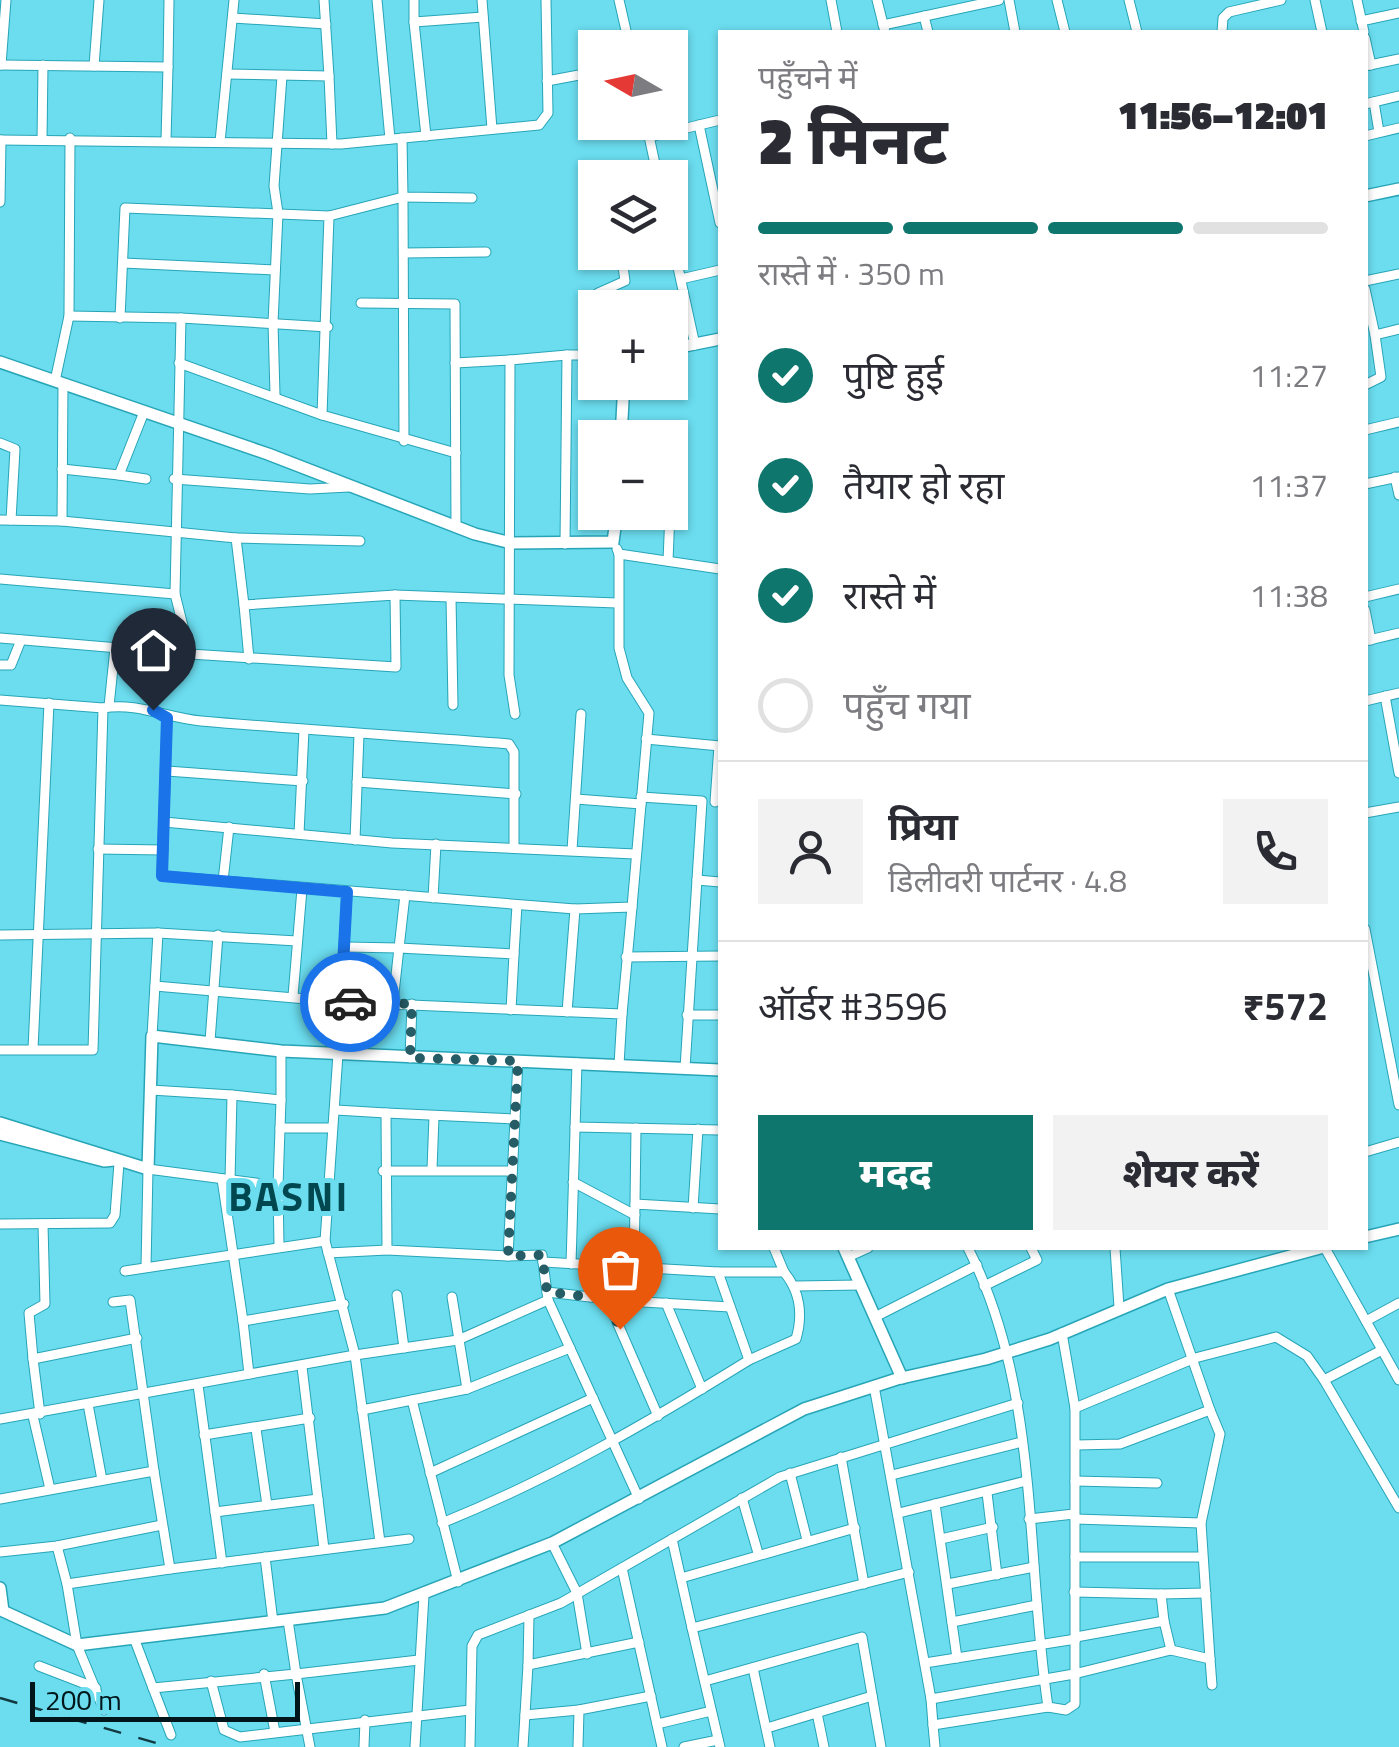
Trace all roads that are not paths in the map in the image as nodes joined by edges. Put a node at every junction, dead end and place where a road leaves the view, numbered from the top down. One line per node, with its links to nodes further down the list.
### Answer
1 (6, 0): 38 (street)
2 (99, 0): 41 (street)
3 (169, 0): 42 (street)
4 (234, 0): 22 (street)
5 (324, 0): 26 (street)
6 (377, 0): 60 (street)
7 (414, 0): 25 (street)
8 (482, 0): 23 (street)
9 (546, 0): 47 (street)
10 (618, 0): 28 (street)
11 (832, 0): 29 (street)
12 (878, 0): 27 (street)
13 (999, 0): 21 (street)
14 (1009, 0): 31 (street)
15 (1056, 0): 32 (street)
16 (1130, 0): 33 (street)
17 (1282, 0): 34 (street)
18 (1316, 0): 35 (street)
19 (1357, 0): 24 (street)
20 (1399, 13): 24 (street)
21 (924, 16): 27 (street); 30 (street)
22 (233, 18): 26 (street); 43 (street)
23 (482, 18): 25 (street); 54 (street)
24 (1361, 21): 36 (street)
25 (414, 22): 57 (street)
26 (326, 24): 46 (street)
27 (884, 29)
28 (626, 30)
29 (838, 30)
30 (928, 30)
31 (1015, 30)
32 (1064, 30)
33 (1136, 30)
34 (1222, 30)
35 (1322, 30)
36 (1363, 30)
37 (1399, 59): 39 (street)
38 (1, 65): 40 (street)
39 (1368, 65)
40 (43, 66): 41 (street); 62 (street)
41 (94, 66): 42 (street)
42 (168, 66): 63 (street)
43 (227, 74): 45 (street); 64 (street)
44 (578, 75): 47 (street)
45 (282, 76): 46 (street); 66 (street)
46 (329, 76): 65 (street)
47 (547, 81): 54 (street)
48 (1399, 96): 49 (street)
49 (1370, 103): 55 (street)
50 (718, 120): 51 (street)
51 (699, 125): 52 (street); 68 (street)
52 (688, 127)
53 (1399, 128): 55 (street)
54 (492, 130): 57 (street)
55 (1379, 132): 56 (street)
56 (1368, 135)
57 (426, 136): 59 (street)
58 (70, 138): 62 (street); 63 (street); 92 (street)
59 (402, 138): 60 (street); 72 (street)
60 (390, 139): 65 (street)
61 (0, 140): 62 (street); 69 (street)
62 (42, 140)
63 (166, 140): 64 (street)
64 (220, 142): 66 (street)
65 (332, 144): 66 (street)
66 (280, 145): 75 (street)
67 (718, 164): 68 (street)
68 (708, 166): 76 (street)
69 (0, 174): 74 (street)
70 (1399, 189): 71 (street)
71 (1368, 195)
72 (403, 197): 73 (street); 77 (street); 79 (street)
73 (472, 198)
74 (0, 202)
75 (278, 213): 77 (street); 80 (street); 81 (street)
76 (718, 213)
77 (329, 216): 96 (street)
78 (486, 252): 79 (street)
79 (404, 253): 91 (street)
80 (123, 263): 81 (street); 93 (street)
81 (275, 270): 95 (street)
82 (624, 270): 88 (street)
83 (678, 270): 86 (street)
84 (718, 270): 86 (street)
85 (1399, 274): 87 (street)
86 (680, 279): 100 (street)
87 (1368, 284)
88 (606, 290)
89 (1368, 300): 98 (street)
90 (361, 303): 91 (street)
91 (405, 304): 107 (street); 116 (street)
92 (68, 316): 93 (street); 108 (street)
93 (120, 318): 94 (street)
94 (181, 318): 95 (street); 106 (street)
95 (273, 323): 96 (street); 110 (street)
96 (328, 327): 112 (street)
97 (1399, 329): 98 (street)
98 (1375, 334): 109 (street)
99 (718, 339): 100 (street)
100 (695, 344): 101 (street)
101 (688, 346)
102 (568, 355): 103 (street); 104 (street); 136 (street)
103 (578, 355)
104 (510, 360): 107 (street); 135 (street)
105 (0, 362): 108 (street)
106 (179, 363): 110 (street); 114 (street)
107 (456, 363): 118 (street)
108 (59, 382): 111 (street); 119 (street)
109 (1368, 384)
110 (275, 394): 112 (street)
111 (144, 412): 114 (street); 120 (street)
112 (322, 415): 116 (street)
113 (1399, 422): 115 (street)
114 (178, 424): 123 (street); 125 (street)
115 (1368, 429)
116 (404, 440): 118 (street)
117 (0, 443): 127 (street)
118 (456, 453): 129 (street)
119 (62, 468): 120 (street); 128 (street)
120 (119, 475): 122 (street)
121 (1397, 477): 124 (street); 126 (street)
122 (146, 478)
123 (174, 479): 125 (street); 130 (street)
124 (1368, 483)
125 (356, 486): 129 (street)
126 (1399, 495)
127 (6, 520): 128 (street)
128 (62, 521): 130 (street)
129 (456, 526): 135 (street)
130 (173, 530): 133 (street); 142 (street)
131 (616, 530): 137 (street)
132 (669, 530): 138 (street)
133 (236, 538): 134 (street); 148 (street)
134 (360, 541)
135 (511, 543): 136 (street); 146 (street)
136 (565, 544): 137 (street)
137 (616, 548): 138 (street); 147 (street)
138 (668, 561): 139 (street)
139 (718, 569)
140 (0, 580): 142 (street)
141 (1399, 589): 144 (street)
142 (175, 594): 154 (street)
143 (395, 595): 145 (street); 148 (street); 155 (street)
144 (1368, 596)
145 (451, 598): 146 (street); 162 (street)
146 (510, 599): 147 (street); 164 (street)
147 (618, 603): 169 (street)
148 (244, 605): 155 (street)
149 (1399, 633): 152 (street)
150 (0, 638): 151 (street)
151 (21, 640): 153 (street); 156 (street)
152 (1368, 640)
153 (115, 648): 154 (street); 163 (street)
154 (190, 654): 155 (street)
155 (249, 659)
156 (0, 665)
157 (1399, 693): 158 (street)
158 (1384, 696): 160 (street); 171 (street)
159 (0, 700): 161 (street)
160 (1368, 700)
161 (48, 703): 163 (street); 203 (street)
162 (453, 705)
163 (106, 707): 166 (street); 189 (street)
164 (515, 714)
165 (581, 714): 177 (street)
166 (167, 718): 167 (street); 172 (street)
167 (304, 730): 168 (street); 174 (street)
168 (359, 734): 175 (street); 176 (street)
169 (646, 739): 170 (street); 178 (street)
170 (718, 746)
171 (1397, 754): 173 (street)
172 (167, 771): 174 (street); 183 (street)
173 (1399, 773)
174 (303, 781): 185 (street)
175 (357, 782): 176 (street); 186 (street)
176 (516, 794): 188 (street)
177 (576, 799): 178 (street); 191 (street)
178 (641, 800): 179 (street); 192 (street)
179 (702, 802): 180 (street); 193 (street)
180 (717, 802)
181 (1399, 806): 182 (street)
182 (1368, 811)
183 (164, 822): 184 (street); 190 (street)
184 (229, 827): 185 (street); 194 (street)
185 (299, 834): 186 (street)
186 (355, 840): 187 (street)
187 (436, 844): 188 (street); 199 (street)
188 (514, 846): 191 (street)
189 (98, 849): 190 (street); 204 (street)
190 (163, 850): 194 (street)
191 (572, 850): 192 (street)
192 (635, 854): 201 (street)
193 (698, 880): 195 (street); 214 (street)
194 (223, 881): 196 (street)
195 (718, 882)
196 (302, 888): 197 (street); 208 (street)
197 (347, 892): 198 (street); 209 (street)
198 (405, 895): 199 (street); 210 (street)
199 (434, 898): 200 (street)
200 (517, 905): 202 (street); 211 (street)
201 (632, 906): 202 (street); 212 (street)
202 (575, 909): 225 (street)
203 (38, 934): 204 (street); 206 (street); 233 (street)
204 (100, 934): 205 (street); 233 (street)
205 (158, 934): 207 (street); 216 (street)
206 (0, 935)
207 (218, 935): 208 (street); 217 (street)
208 (297, 941): 218 (street)
209 (346, 947): 210 (street); 219 (street)
210 (399, 948): 211 (street); 220 (street)
211 (514, 954): 223 (street)
212 (626, 956): 214 (street); 226 (street)
213 (718, 956): 214 (street)
214 (692, 958): 227 (street)
215 (1369, 968): 222 (street)
216 (154, 986): 217 (street); 229 (street)
217 (214, 989): 218 (street); 232 (street)
218 (293, 996): 219 (street)
219 (341, 1002): 220 (street)
220 (393, 1002): 221 (street)
221 (412, 1004): 223 (street); 237 (street)
222 (1380, 1008): 224 (street); 231 (street)
223 (510, 1010): 225 (street)
224 (1368, 1010)
225 (567, 1012): 226 (street)
226 (622, 1014): 240 (street)
227 (687, 1015): 228 (street); 241 (street)
228 (718, 1015)
229 (152, 1036): 232 (street); 243 (street)
230 (1399, 1037): 231 (street)
231 (1386, 1040): 246 (street)
232 (210, 1041): 235 (street)
233 (32, 1049): 234 (street)
234 (0, 1050)
235 (281, 1051): 236 (street); 245 (street)
236 (338, 1054): 237 (street); 247 (street)
237 (410, 1058): 238 (street)
238 (518, 1061): 239 (street); 250 (street)
239 (577, 1063): 240 (street); 252 (street)
240 (620, 1065): 241 (street)
241 (685, 1068): 242 (street)
242 (718, 1070)
243 (151, 1090): 244 (street); 262 (street)
244 (232, 1096): 245 (street); 266 (street)
245 (280, 1100): 253 (street)
246 (1399, 1105)
247 (336, 1110): 248 (street); 254 (street)
248 (386, 1113): 249 (street); 264 (street)
249 (434, 1118): 250 (street); 263 (street)
250 (515, 1119): 265 (street)
251 (0, 1123): 261 (street)
252 (575, 1127): 255 (street); 267 (street)
253 (280, 1128): 254 (street); 268 (street)
254 (331, 1128): 276 (street)
255 (636, 1128): 256 (street); 270 (street)
256 (698, 1129): 257 (street); 269 (street)
257 (718, 1130)
258 (0, 1134): 261 (street)
259 (1399, 1142): 260 (street)
260 (1368, 1151)
261 (117, 1161): 262 (street); 273 (street)
262 (148, 1169): 266 (street); 292 (street)
263 (432, 1169): 264 (street); 265 (street)
264 (384, 1171): 278 (street)
265 (512, 1171): 288 (street)
266 (226, 1179): 268 (street); 287 (street)
267 (573, 1182): 270 (street); 290 (street)
268 (278, 1186): 277 (street)
269 (693, 1208): 270 (street); 271 (street)
270 (635, 1210): 293 (street)
271 (718, 1210)
272 (0, 1224): 273 (street)
273 (43, 1224): 322 (street)
274 (1399, 1228): 275 (street)
275 (1368, 1235)
276 (325, 1240): 277 (street); 285 (street)
277 (279, 1246): 287 (street)
278 (387, 1250): 285 (street); 288 (street)
279 (775, 1250): 296 (street)
280 (969, 1250): 291 (street)
281 (1033, 1250): 299 (street)
282 (1115, 1250): 310 (street)
283 (1315, 1250): 300 (street)
284 (1323, 1250): 313 (street)
285 (328, 1252): 307 (street)
286 (846, 1252): 297 (street)
287 (232, 1256): 292 (street); 312 (street)
288 (508, 1256): 289 (street)
289 (543, 1262): 290 (street); 302 (street)
290 (571, 1264): 293 (street)
291 (977, 1265): 299 (street); 311 (street)
292 (146, 1266): 294 (street)
293 (634, 1267): 295 (street)
294 (125, 1271)
295 (718, 1272): 296 (street); 309 (street)
296 (784, 1272): 298 (street)
297 (861, 1284): 298 (street); 311 (street)
298 (796, 1286): 324 (street)
299 (984, 1286): 320 (street)
300 (1168, 1290): 310 (street); 323 (street)
301 (397, 1294): 317 (street)
302 (548, 1296): 304 (street); 316 (street); 318 (street)
303 (452, 1297): 316 (street)
304 (608, 1300): 308 (street); 344 (street)
305 (113, 1302): 315 (street)
306 (1399, 1303): 313 (street)
307 (344, 1304): 312 (street); 321 (street)
308 (666, 1304): 309 (street); 334 (street)
309 (730, 1307): 324 (street)
310 (1119, 1307): 314 (street)
311 (875, 1317): 328 (street)
312 (243, 1321): 327 (street)
313 (1366, 1321): 319 (street)
314 (1062, 1333): 320 (street); 340 (street)
315 (136, 1338): 322 (street); 335 (street)
316 (458, 1340): 317 (street); 333 (street)
317 (404, 1348): 321 (street)
318 (570, 1348): 333 (street); 336 (street)
319 (1382, 1350): 325 (street); 329 (street)
320 (1008, 1352): 328 (street); 338 (street)
321 (354, 1356): 326 (street); 341 (street)
322 (33, 1358): 343 (street)
323 (1194, 1358): 329 (street); 340 (street); 342 (street)
324 (748, 1360): 334 (street)
325 (1395, 1364): 330 (street)
326 (302, 1367): 327 (street); 345 (street)
327 (249, 1374): 331 (street)
328 (902, 1378): 332 (street)
329 (1324, 1380): 370 (street)
330 (1399, 1380)
331 (198, 1385): 335 (street); 348 (street)
332 (874, 1386): 349 (street); 367 (street)
333 (468, 1389): 337 (street)
334 (702, 1389): 344 (street)
335 (143, 1396): 339 (street); 354 (street)
336 (593, 1398): 351 (street); 355 (street)
337 (412, 1400): 341 (street); 355 (street)
338 (1018, 1402): 349 (street); 350 (street)
339 (88, 1404): 343 (street); 358 (street)
340 (1075, 1408): 352 (street)
341 (362, 1410): 384 (street)
342 (1210, 1410): 352 (street); 376 (street)
343 (37, 1415): 346 (street); 362 (street)
344 (658, 1416): 351 (street)
345 (310, 1418): 347 (street); 366 (street)
346 (0, 1420)
347 (256, 1429): 348 (street); 369 (street)
348 (204, 1435): 371 (street)
349 (887, 1442): 353 (street); 357 (street)
350 (1022, 1442): 357 (street); 359 (street)
351 (614, 1444): 367 (street); 375 (street)
352 (1076, 1445): 360 (street)
353 (841, 1457): 356 (street); 379 (street)
354 (154, 1471): 358 (street); 377 (street)
355 (430, 1473): 375 (street)
356 (790, 1473): 365 (street); 383 (street)
357 (892, 1476): 372 (street)
358 (102, 1480): 362 (street)
359 (1026, 1481): 363 (street); 374 (street)
360 (1075, 1481): 361 (street); 373 (street)
361 (1157, 1482)
362 (50, 1489): 364 (street)
363 (987, 1492): 368 (street); 378 (street)
364 (0, 1498)
365 (742, 1498): 382 (street); 389 (street)
366 (318, 1499): 369 (street); 387 (street)
367 (638, 1499): 385 (street)
368 (936, 1504): 372 (street); 380 (street)
369 (268, 1505): 371 (street)
370 (1399, 1508)
371 (215, 1512): 393 (street)
372 (899, 1514): 397 (street)
373 (1075, 1517): 374 (street); 376 (street); 391 (street)
374 (1029, 1519): 394 (street)
375 (442, 1523): 400 (street)
376 (1201, 1523): 392 (street)
377 (162, 1525): 386 (street); 396 (street)
378 (993, 1526): 380 (street); 398 (street)
379 (855, 1528): 383 (street); 402 (street)
380 (941, 1538): 403 (street)
381 (409, 1539): 384 (street)
382 (672, 1539): 395 (street); 399 (street)
383 (807, 1540): 389 (street)
384 (380, 1542): 387 (street)
385 (552, 1543): 400 (street); 406 (street)
386 (57, 1546): 388 (street); 401 (street)
387 (324, 1549): 390 (street)
388 (0, 1552)
389 (758, 1553): 399 (street)
390 (265, 1556): 393 (street); 414 (street)
391 (1075, 1557): 392 (street); 405 (street)
392 (1202, 1557): 408 (street)
393 (222, 1562): 396 (street)
394 (1034, 1567): 398 (street); 410 (street)
395 (622, 1568): 406 (street); 419 (street)
396 (170, 1569): 401 (street)
397 (909, 1572): 402 (street); 427 (street)
398 (997, 1574): 403 (street)
399 (681, 1578): 416 (street)
400 (458, 1582): 409 (street)
401 (67, 1584): 421 (street)
402 (864, 1584): 416 (street)
403 (948, 1584): 415 (street)
404 (0, 1588): 421 (street)
405 (1074, 1592): 407 (street); 418 (street)
406 (577, 1594): 411 (street); 423 (street)
407 (1161, 1594): 408 (street); 413 (street)
408 (1206, 1594): 425 (street)
409 (424, 1595): 412 (street); 426 (street)
410 (1037, 1605): 415 (street); 420 (street)
411 (529, 1615): 428 (street); 445 (street)
412 (288, 1620): 414 (street); 432 (street)
413 (1164, 1621): 418 (street); 422 (street)
414 (273, 1622): 417 (street)
415 (952, 1622): 424 (street)
416 (692, 1628): 436 (street)
417 (134, 1638): 421 (street); 439 (street)
418 (1076, 1638): 420 (street); 433 (street)
419 (639, 1642): 423 (street); 440 (street)
420 (1040, 1642): 424 (street); 434 (street)
421 (77, 1645): 438 (street)
422 (1171, 1650): 425 (street); 433 (street)
423 (587, 1654): 428 (street)
424 (957, 1658): 427 (street)
425 (1210, 1658): 437 (street)
426 (419, 1660): 432 (street); 449 (street)
427 (925, 1663): 442 (street)
428 (528, 1665): 450 (street)
429 (38, 1666): 438 (street)
430 (753, 1668): 436 (street); 441 (street); 455 (street)
431 (264, 1674): 432 (street); 435 (street); 456 (street)
432 (296, 1674): 454 (street)
433 (1074, 1674): 434 (street); 443 (street)
434 (1044, 1678): 442 (street); 443 (street)
435 (211, 1682): 439 (street); 456 (street)
436 (704, 1682): 447 (street)
437 (1212, 1685)
438 (96, 1688): 444 (street)
439 (153, 1688): 457 (street)
440 (651, 1696): 446 (street); 452 (street)
441 (872, 1696): 448 (street); 469 (street)
442 (931, 1699): 453 (street)
443 (1048, 1707): 453 (street)
444 (104, 1710)
445 (470, 1710): 449 (street); 462 (street)
446 (578, 1710): 450 (street); 464 (street)
447 (711, 1711): 452 (street); 458 (street)
448 (817, 1713): 455 (street); 468 (street)
449 (418, 1714): 451 (street); 461 (street)
450 (525, 1716): 463 (street)
451 (364, 1720): 454 (street); 460 (street)
452 (657, 1724): 465 (street)
453 (934, 1725): 470 (street)
454 (305, 1728): 456 (street); 459 (street)
455 (767, 1728): 467 (street)
456 (275, 1732)
457 (171, 1735)
458 (719, 1743): 466 (street)
459 (310, 1747)
460 (364, 1747)
461 (415, 1747)
462 (470, 1747)
463 (523, 1747)
464 (578, 1747)
465 (662, 1747)
466 (684, 1747)
467 (770, 1747)
468 (824, 1747)
469 (881, 1747)
470 (934, 1747)

